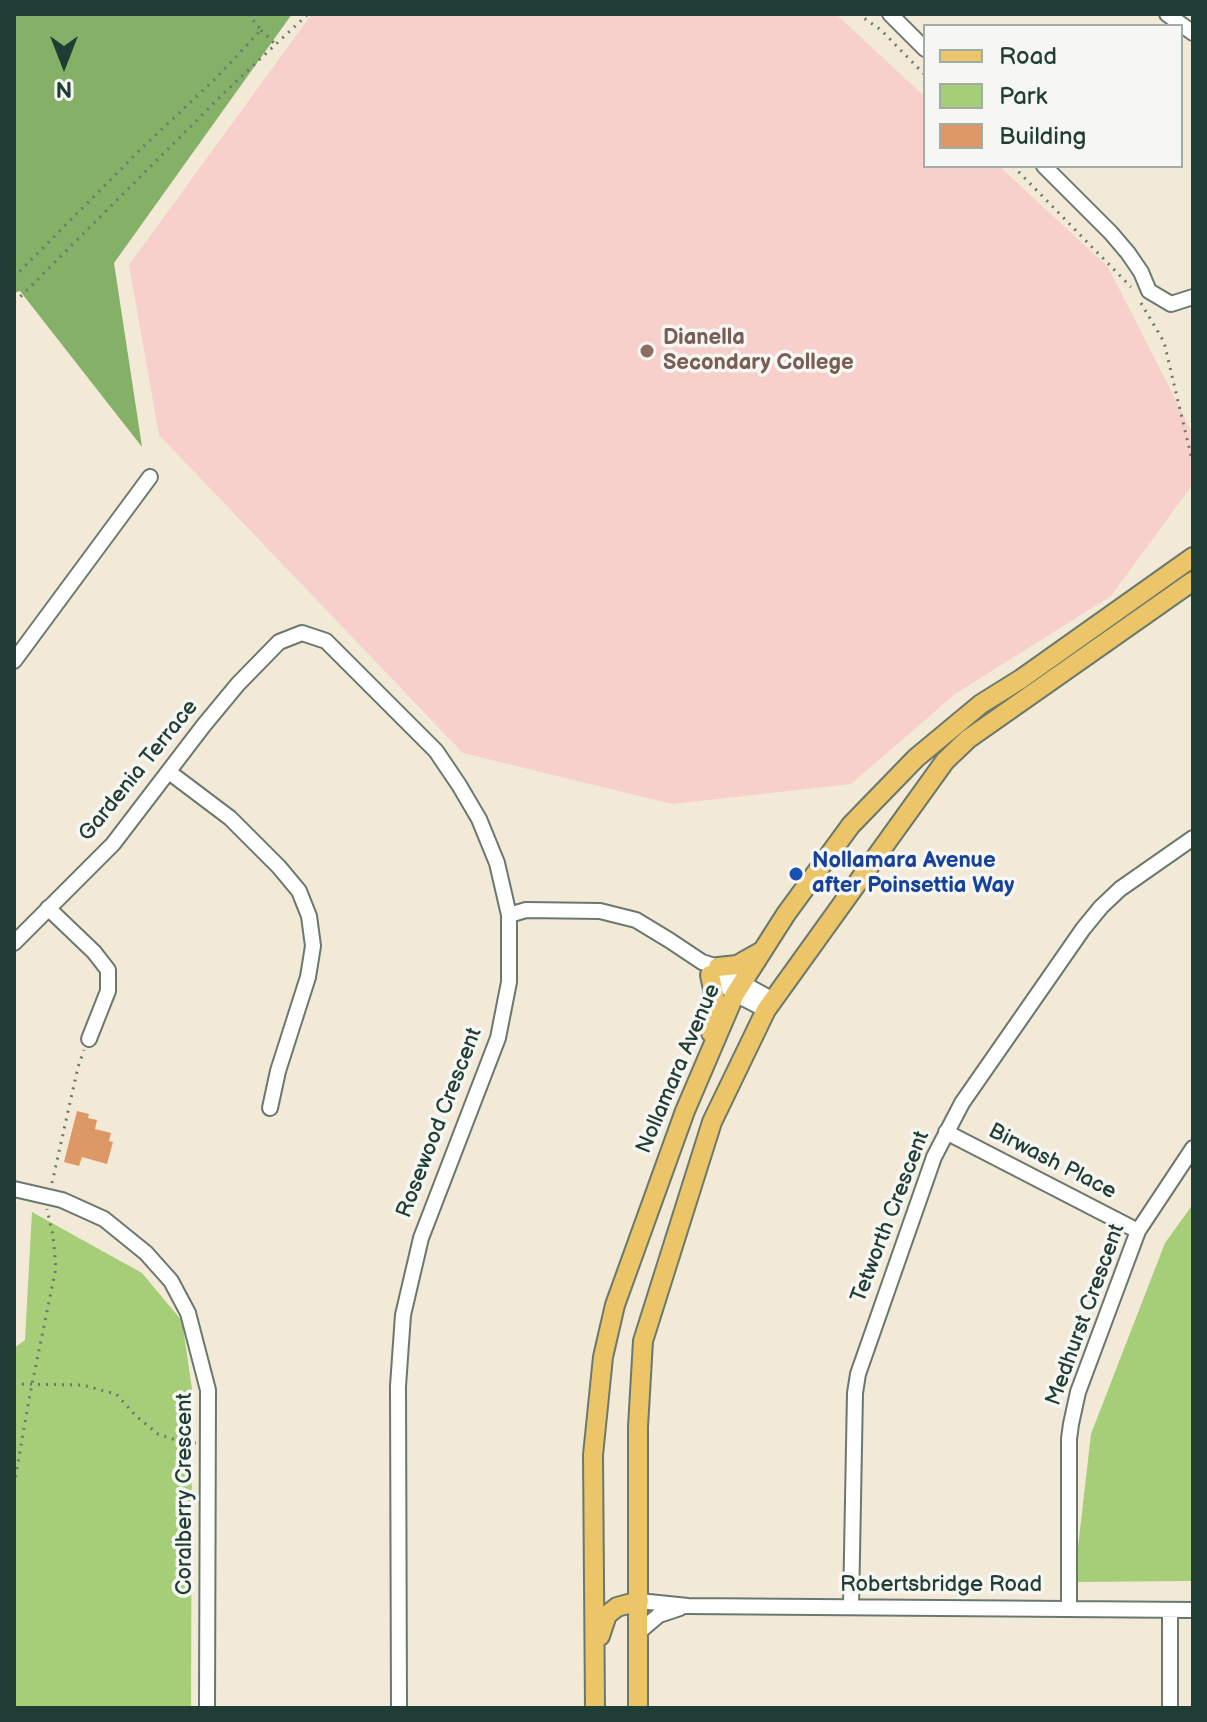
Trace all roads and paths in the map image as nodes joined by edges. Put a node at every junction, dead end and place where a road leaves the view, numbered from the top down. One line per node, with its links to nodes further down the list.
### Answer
1 (248, 14): 5 (path)
2 (329, 14): 6 (path)
3 (858, 14): 8 (path)
4 (890, 14): 7 (street)
5 (261, 30): 6 (path); 11 (path)
6 (276, 44): 13 (path)
7 (923, 47)
8 (923, 73)
9 (1015, 168): 14 (path)
10 (1046, 168): 12 (street)
11 (14, 277)
12 (1193, 297)
13 (14, 301)
14 (1193, 464)
15 (150, 477): 19 (street)
16 (1193, 557): 22 (main road, Nollamara Avenue)
17 (1193, 581): 21 (main road)
18 (302, 633): 20 (street, Gardenia Terrace); 25 (street, Rosewood Crescent)
19 (14, 661)
20 (169, 772): 24 (street, Gardenia Terrace); 33 (street)
21 (911, 806): 22 (main road); 30 (main road)
22 (842, 838): 27 (main road, Nollamara Avenue)
23 (1193, 838): 34 (street, Tetworth Crescent)
24 (48, 908): 26 (street, Gardenia Terrace); 31 (street)
25 (509, 915): 28 (street); 53 (street, Rosewood Crescent)
26 (14, 943)
27 (764, 949): 28 (main road); 29 (main road, Nollamara Avenue)
28 (710, 968): 29 (street); 32 (main road)
29 (738, 989): 30 (street); 32 (main road, Nollamara Avenue)
30 (769, 1005): 44 (main road)
31 (89, 1039): 36 (path)
32 (708, 1056): 51 (main road, Nollamara Avenue)
33 (270, 1108)
34 (946, 1132): 39 (street, Birwash Place); 46 (street, Tetworth Crescent)
35 (1193, 1148): 39 (street, Medhurst Crescent)
36 (52, 1184)
37 (14, 1189): 42 (street, Coralberry Crescent)
38 (47, 1206): 41 (path)
39 (1138, 1231): 47 (street, Medhurst Crescent)
40 (14, 1384): 41 (path)
41 (33, 1384): 42 (path); 43 (path)
42 (208, 1443): 52 (street, Coralberry Crescent)
43 (14, 1485)
44 (639, 1601): 45 (street, Robertsbridge Road); 50 (main road); 51 (main road)
45 (688, 1606): 46 (street, Robertsbridge Road); 50 (street, Robertsbridge Road)
46 (851, 1607): 47 (street, Robertsbridge Road)
47 (1069, 1607): 48 (street, Robertsbridge Road)
48 (1170, 1610): 49 (street, Robertsbridge Road); 56 (street)
49 (1193, 1610)
50 (639, 1632): 55 (main road)
51 (595, 1649): 54 (main road, Nollamara Avenue)
52 (207, 1708)
53 (399, 1708)
54 (595, 1708)
55 (638, 1708)
56 (1170, 1708)

